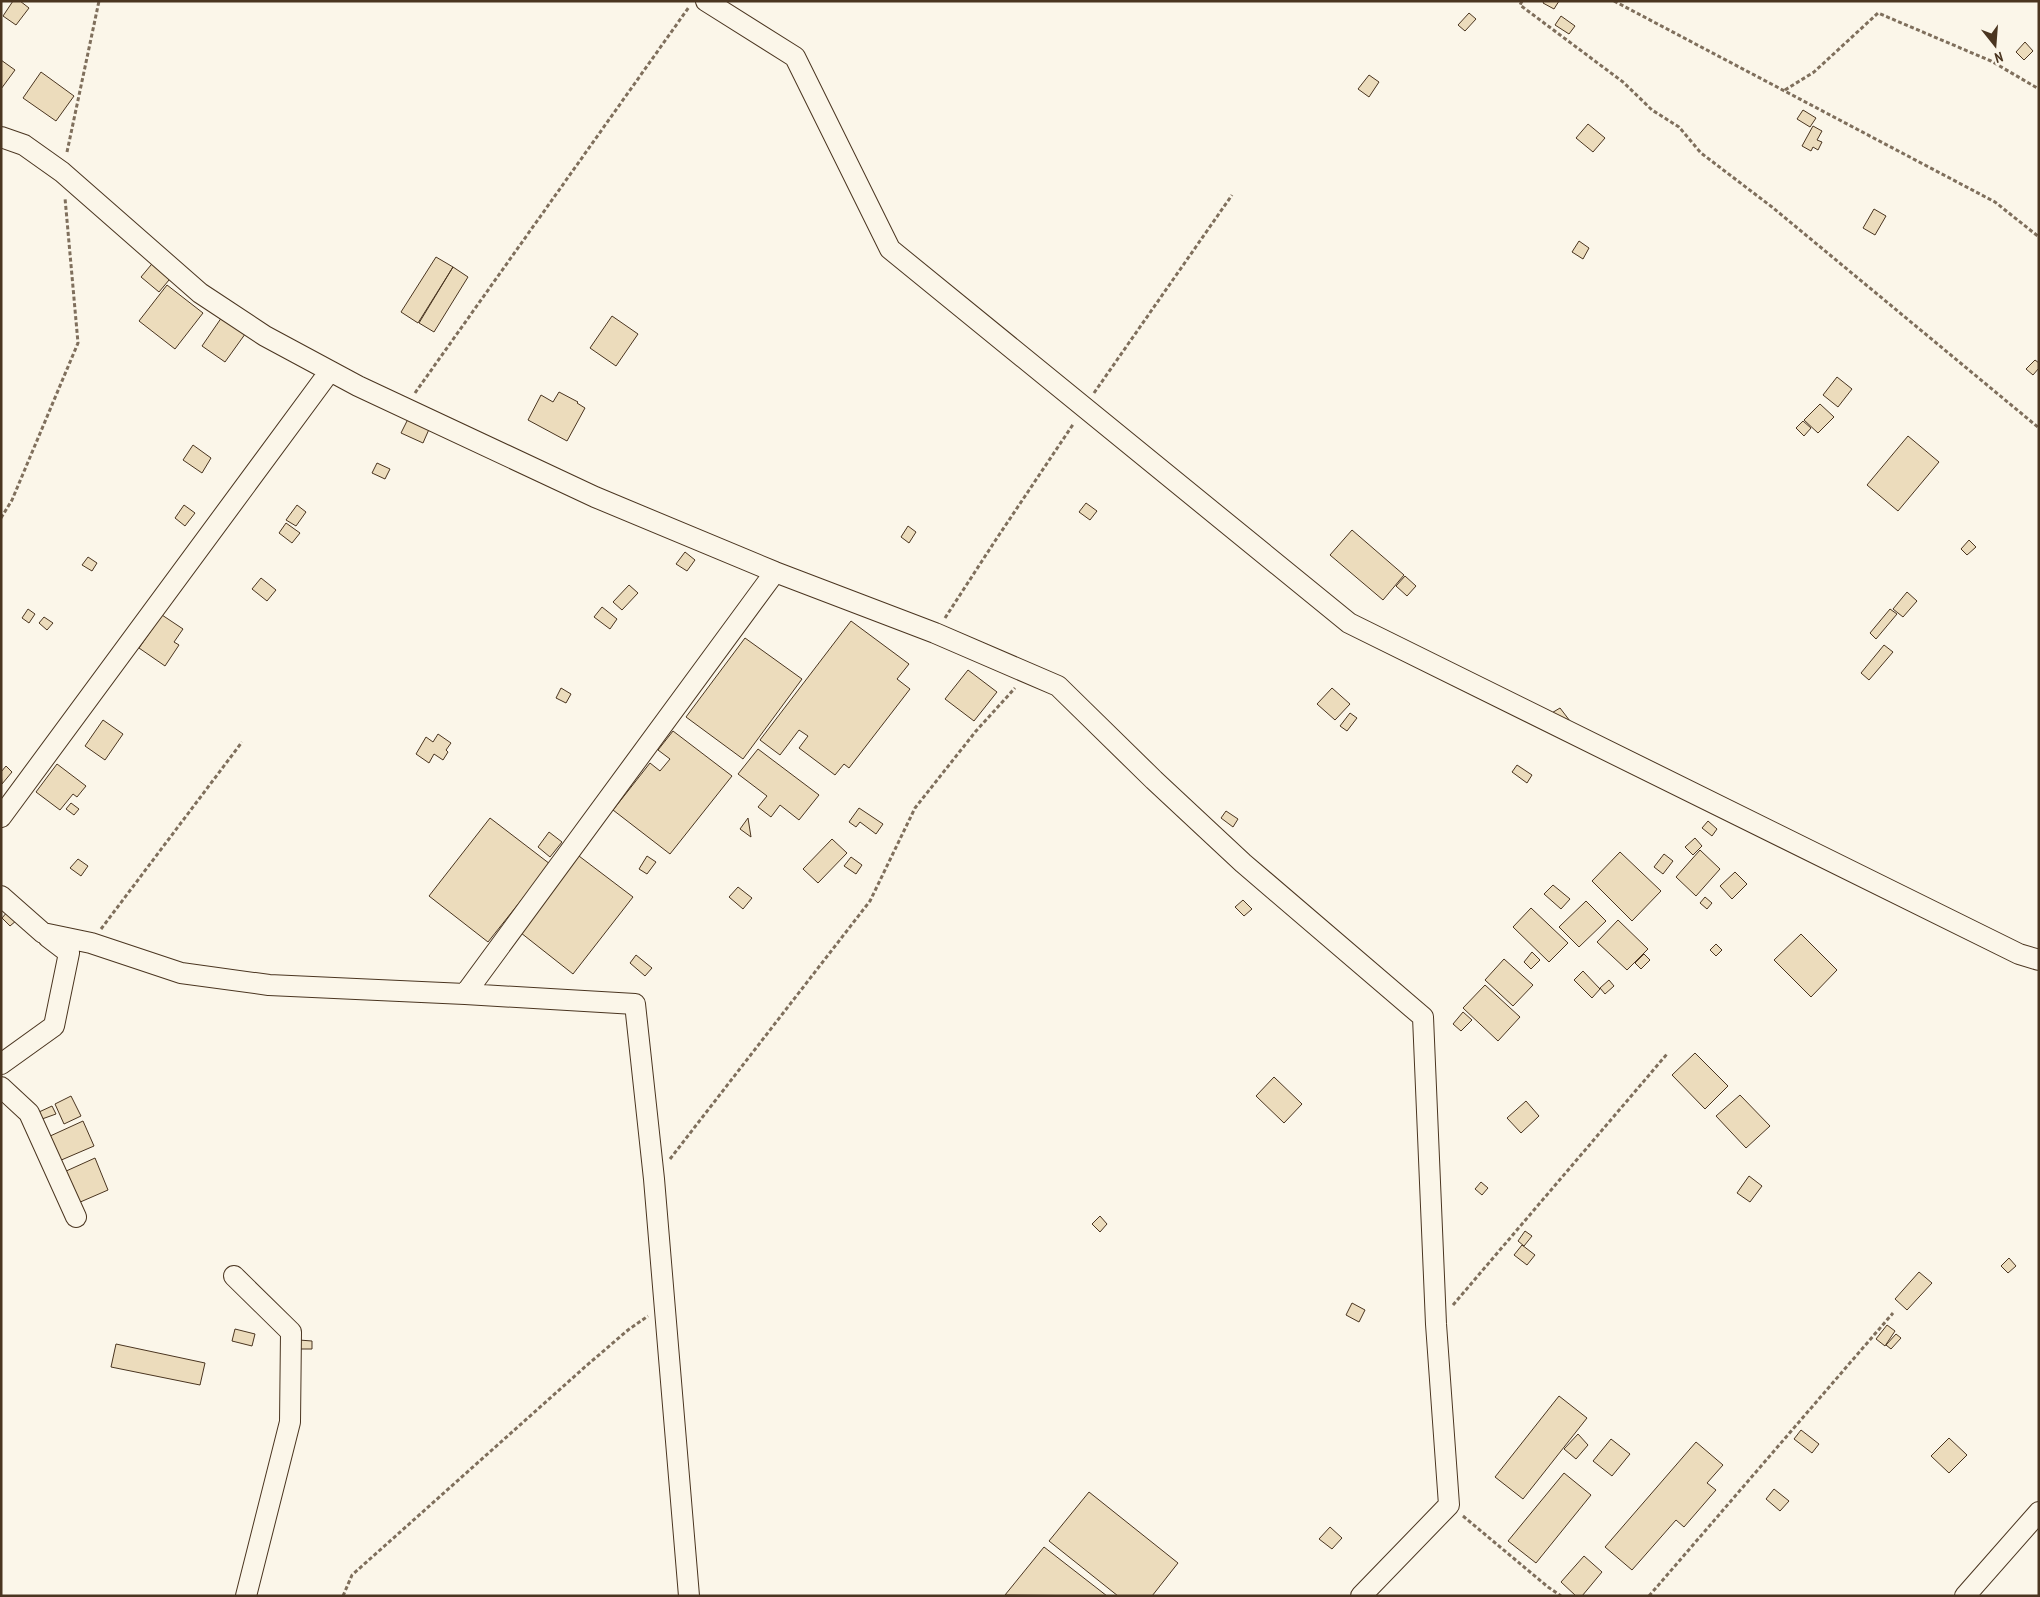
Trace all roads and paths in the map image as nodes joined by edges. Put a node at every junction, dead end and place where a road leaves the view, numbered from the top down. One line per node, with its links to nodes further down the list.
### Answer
1 (100, 1): 9 (path)
2 (694, 1): 12 (path)
3 (706, 1): 22 (street)
4 (1522, 1): 13 (path)
5 (1614, 1): 7 (path)
6 (2039, 89): 7 (path)
7 (1784, 91): 10 (path)
8 (1, 137): 9 (street)
9 (62, 172): 11 (street); 14 (path)
10 (2039, 237)
11 (330, 371): 12 (street); 18 (street)
12 (404, 408): 15 (street)
13 (2039, 428)
14 (1, 518)
15 (775, 572): 16 (street); 23 (street)
16 (1028, 674): 27 (path); 32 (street)
17 (242, 742): 21 (path)
18 (1, 817)
19 (1, 896): 20 (street)
20 (43, 933): 21 (street); 25 (street)
21 (90, 943): 23 (street)
22 (2039, 960)
23 (465, 994): 27 (street)
24 (1667, 1054): 32 (path)
25 (1, 1064)
26 (1, 1087): 28 (street)
27 (654, 1179): 30 (street)
28 (76, 1217)
29 (234, 1276): 35 (street)
30 (664, 1305): 36 (path); 37 (street)
31 (1893, 1313): 40 (path)
32 (1436, 1324): 33 (street)
33 (1449, 1505): 38 (street); 39 (path)
34 (2039, 1512): 41 (street)
35 (246, 1596)
36 (343, 1596)
37 (689, 1596)
38 (1361, 1596)
39 (1561, 1596)
40 (1649, 1596)
41 (1965, 1596)

